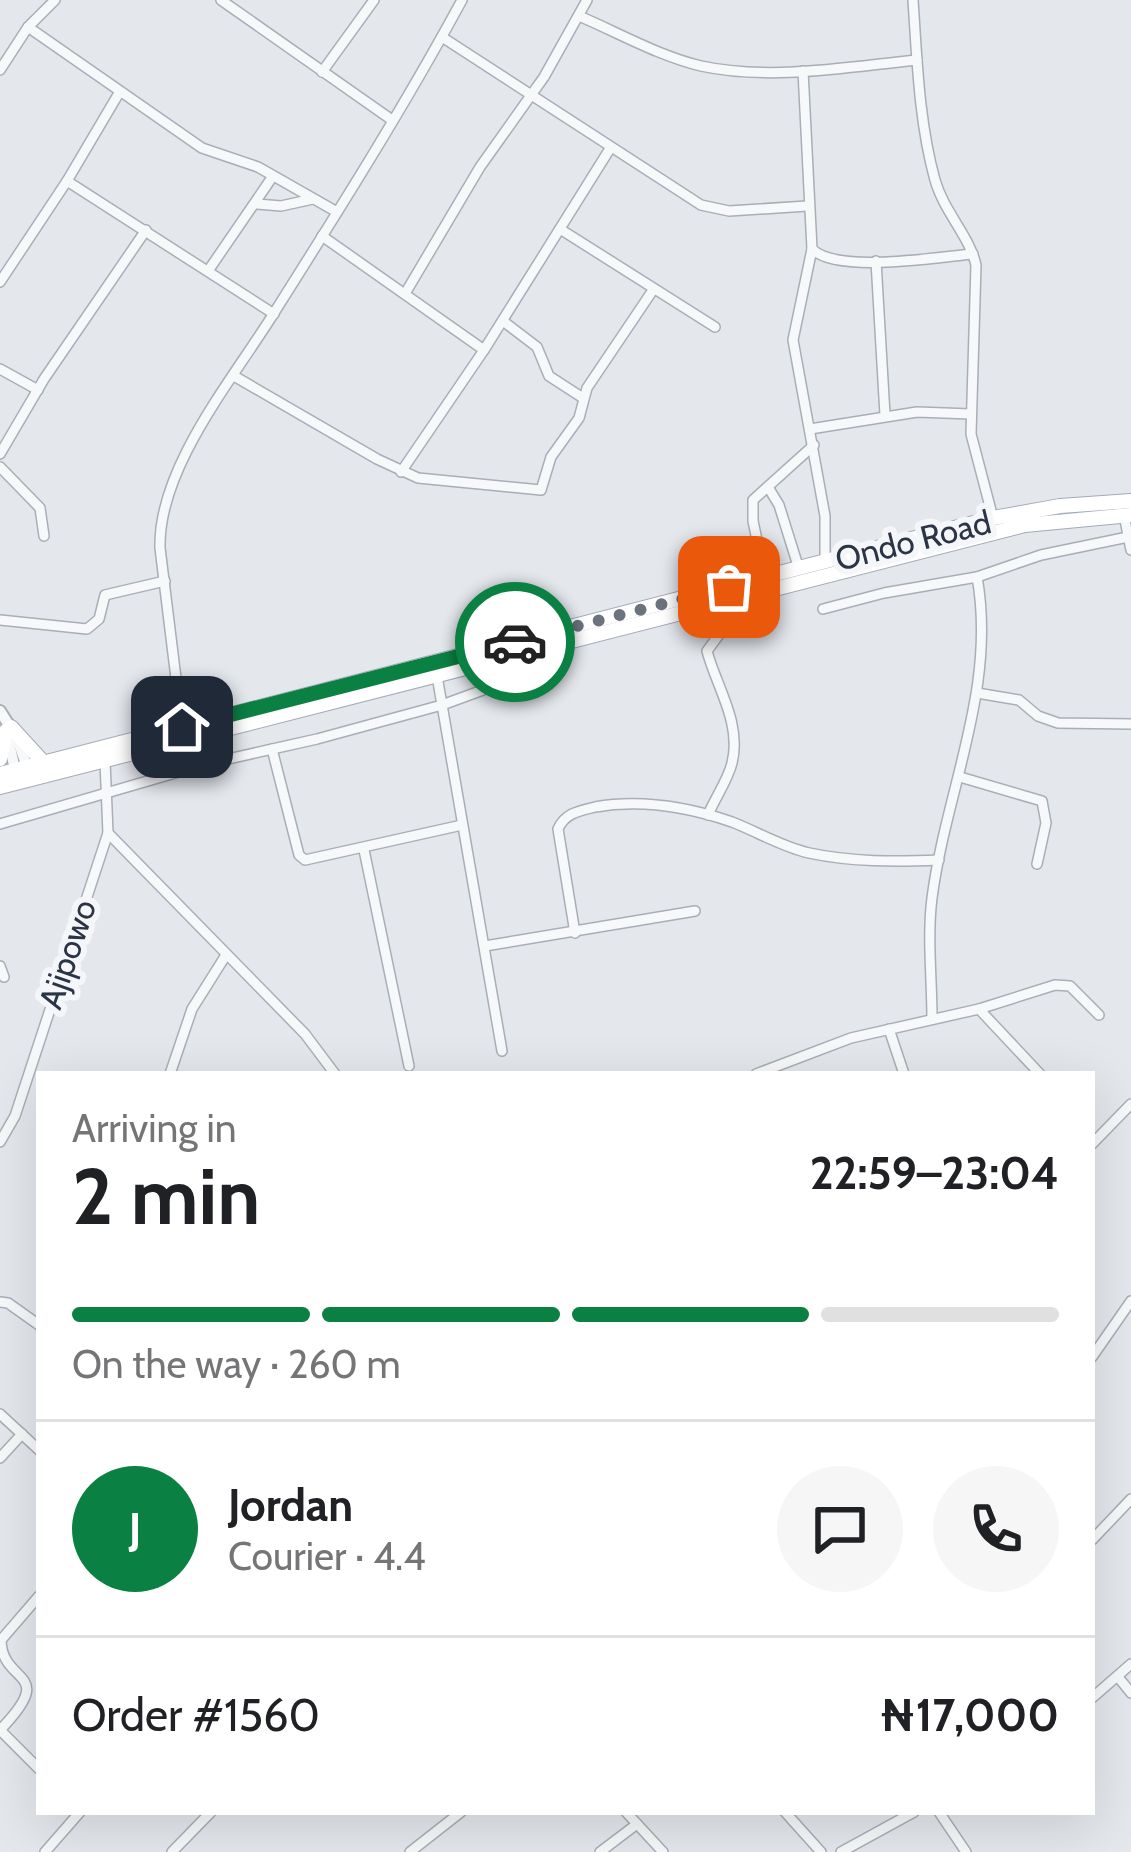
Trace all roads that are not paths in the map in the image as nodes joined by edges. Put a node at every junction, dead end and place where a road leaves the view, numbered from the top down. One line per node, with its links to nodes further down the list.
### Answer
1 (55, 0): 8 (street)
2 (221, 0): 13 (street)
3 (374, 0): 13 (street)
4 (462, 0): 9 (street)
5 (587, 0): 7 (street)
6 (913, 0): 10 (street)
7 (579, 16): 12 (street); 14 (street)
8 (28, 27): 11 (street); 15 (street)
9 (442, 37): 14 (street); 16 (street)
10 (917, 60): 12 (street); 29 (street)
11 (0, 70)
12 (803, 71): 22 (street)
13 (322, 72): 16 (street)
14 (530, 92): 17 (street); 35 (street)
15 (119, 93): 18 (street); 19 (street)
16 (392, 120): 23 (street)
17 (611, 147): 22 (street); 24 (street)
18 (273, 176): 20 (street); 21 (street)
19 (67, 181): 25 (street); 33 (street)
20 (313, 199): 21 (street); 23 (street)
21 (257, 204): 32 (street)
22 (807, 206): 27 (street)
23 (337, 212): 26 (street)
24 (560, 229): 34 (street); 37 (street)
25 (146, 230): 32 (street); 42 (street)
26 (322, 236): 28 (street); 30 (street)
27 (812, 249): 31 (street); 46 (street)
28 (343, 254): 30 (street); 35 (street)
29 (973, 254): 31 (street); 44 (street)
30 (310, 255): 36 (street)
31 (876, 262): 45 (street)
32 (208, 271): 36 (street)
33 (0, 282)
34 (653, 290): 38 (street); 43 (street)
35 (406, 292): 39 (street)
36 (274, 314): 41 (street)
37 (502, 321): 39 (street); 43 (street)
38 (715, 327)
39 (484, 350): 50 (street)
40 (0, 369): 42 (street)
41 (234, 376): 50 (street); 61 (street)
42 (38, 390): 48 (street)
43 (583, 398): 50 (street)
44 (970, 414): 45 (street); 53 (street)
45 (884, 415): 46 (street)
46 (809, 429): 47 (street)
47 (814, 445): 51 (street); 57 (street)
48 (0, 454)
49 (0, 466): 54 (street)
50 (401, 472)
51 (768, 487): 58 (street); 60 (street)
52 (1128, 510): 53 (main road, Ondo Road); 55 (street); 62 (main road, Ondo Road)
53 (993, 518): 57 (main road, Ondo Road)
54 (44, 536)
55 (1128, 537): 56 (street); 59 (street)
56 (1131, 550)
57 (825, 562): 58 (main road, Ondo Road)
58 (800, 569): 60 (main road, Ondo Road)
59 (977, 577): 63 (street); 68 (street)
60 (765, 578): 65 (main road, Ondo Road)
61 (165, 581): 64 (street); 72 (street)
62 (727, 601): 65 (main road, Ondo Road); 83 (street)
63 (823, 609)
64 (0, 620)
65 (621, 621): 66 (main road, Ondo Road); 72 (main road, Ondo Road)
66 (508, 657): 67 (main road, Ondo Road); 69 (street)
67 (436, 676): 69 (street); 73 (main road, Ondo Road)
68 (977, 693): 71 (street); 80 (street)
69 (442, 705): 74 (street); 85 (street)
70 (5, 722): 75 (main road); 77 (main road); 79 (street)
71 (1131, 724)
72 (182, 727): 77 (main road, Ondo Road)
73 (197, 736): 76 (main road, Ondo Road); 78 (street)
74 (272, 749): 78 (street); 87 (street)
75 (0, 759)
76 (105, 761): 79 (main road, Ondo Road); 82 (street, Ajipowo)
77 (44, 762): 79 (main road, Ondo Road)
78 (206, 764): 82 (street)
79 (18, 774): 81 (main road, Ondo Road)
80 (960, 778): 88 (street); 89 (street)
81 (0, 787)
82 (106, 793): 84 (street); 86 (street, Ajipowo)
83 (708, 815): 88 (street); 91 (street)
84 (0, 824)
85 (462, 825): 87 (street); 92 (street)
86 (108, 833): 93 (street); 109 (street, Ajipowo)
87 (364, 850): 99 (street)
88 (938, 860): 96 (street)
89 (1037, 864)
90 (695, 911): 91 (street)
91 (575, 933): 92 (street)
92 (485, 946): 98 (street)
93 (226, 955): 100 (street); 101 (street)
94 (979, 1009): 95 (street); 96 (street); 104 (street)
95 (1099, 1015)
96 (932, 1019): 97 (street)
97 (889, 1029): 102 (street); 103 (street)
98 (502, 1051)
99 (409, 1066)
100 (171, 1071)
101 (332, 1071)
102 (767, 1071)
103 (903, 1071)
104 (1037, 1071)
105 (1131, 1104): 107 (street)
106 (1095, 1126): 107 (street)
107 (1101, 1132): 108 (street)
108 (1095, 1140)
109 (0, 1142)
110 (1131, 1301): 113 (street)
111 (0, 1302): 112 (street)
112 (36, 1323)
113 (1095, 1353)
114 (0, 1414): 115 (street)
115 (22, 1434): 116 (street); 117 (street)
116 (36, 1443)
117 (0, 1457)
118 (1131, 1499): 119 (street)
119 (1095, 1537)
120 (36, 1599): 125 (street)
121 (1131, 1664): 122 (street)
122 (1118, 1677): 123 (street); 124 (street)
123 (1131, 1693)
124 (1095, 1696)
125 (0, 1730): 126 (street)
126 (36, 1766)
127 (77, 1815): 135 (street)
128 (208, 1815): 136 (street)
129 (456, 1815): 137 (street)
130 (629, 1815): 134 (street)
131 (788, 1815): 140 (street)
132 (909, 1815): 141 (street)
133 (941, 1815): 142 (street)
134 (637, 1824): 138 (street); 139 (street)
135 (45, 1852)
136 (172, 1852)
137 (410, 1852)
138 (600, 1852)
139 (663, 1852)
140 (821, 1852)
141 (841, 1852)
142 (966, 1852)

